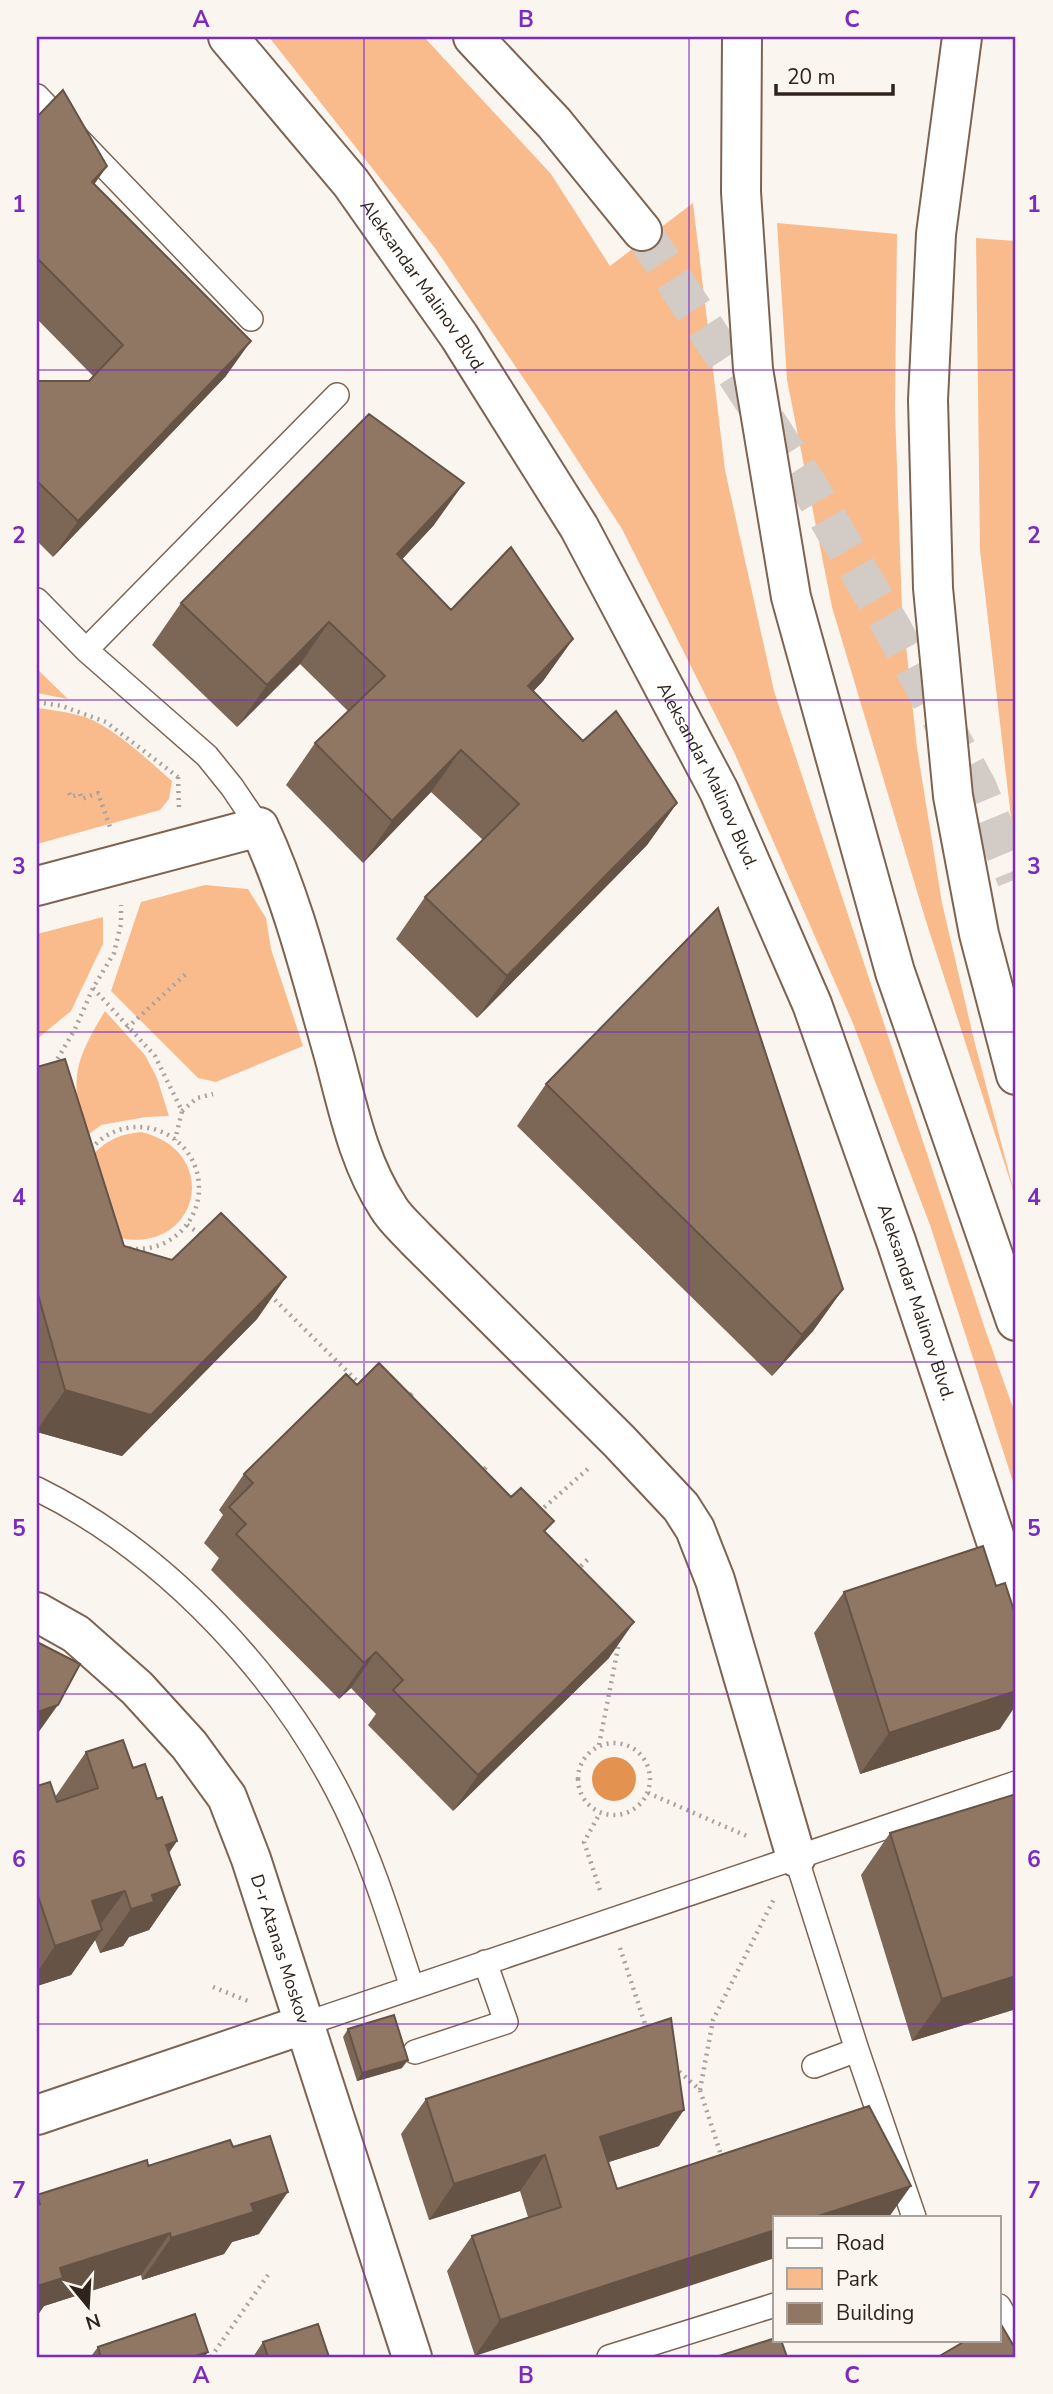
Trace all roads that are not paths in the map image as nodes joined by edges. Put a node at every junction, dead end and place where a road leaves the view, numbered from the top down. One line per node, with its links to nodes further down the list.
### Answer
1 (229, 37): 16 (street, Aleksandar Malinov Blvd.)
2 (473, 37): 6 (street)
3 (742, 37): 14 (street)
4 (962, 37): 13 (street)
5 (37, 96): 7 (lane)
6 (642, 231)
7 (251, 319)
8 (337, 394): 10 (lane)
9 (37, 600): 10 (lane)
10 (86, 650): 11 (lane)
11 (259, 827): 12 (street); 19 (street)
12 (37, 886)
13 (1016, 1075)
14 (1016, 1321)
15 (37, 1489): 21 (lane)
16 (1016, 1601)
17 (37, 1612): 22 (street, D-r Atanas Moskov)
18 (1016, 1783): 19 (lane)
19 (796, 1857): 20 (lane); 23 (lane)
20 (485, 1962): 21 (lane); 24 (lane)
21 (412, 1987): 22 (lane)
22 (305, 2024): 26 (street); 31 (street, D-r Atanas Moskov)
23 (857, 2050): 25 (lane); 27 (lane)
24 (415, 2052)
25 (814, 2066)
26 (37, 2115)
27 (914, 2216)
28 (773, 2306): 32 (lane)
29 (1000, 2308): 30 (lane)
30 (1016, 2335)
31 (412, 2357)
32 (609, 2357)

